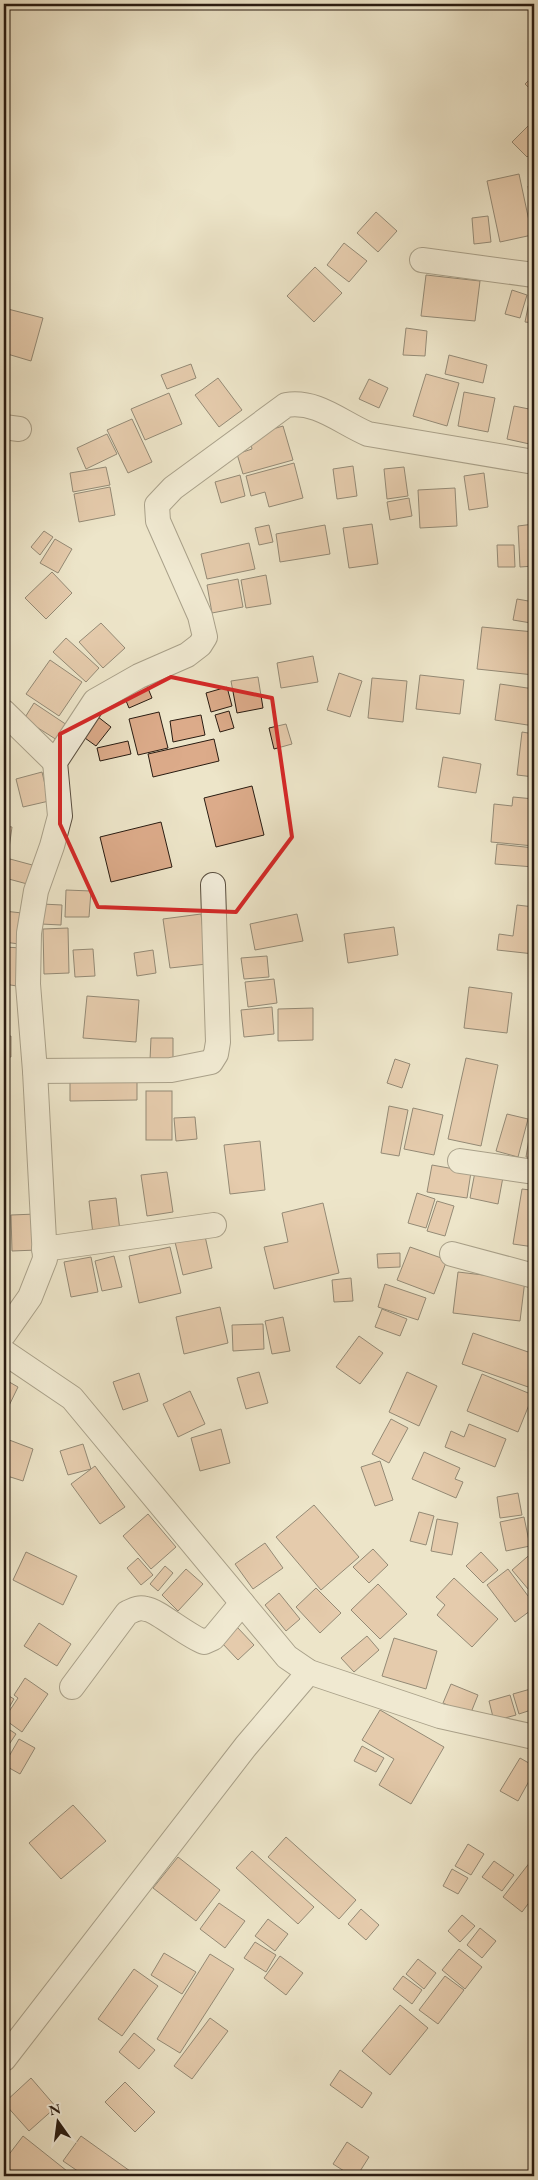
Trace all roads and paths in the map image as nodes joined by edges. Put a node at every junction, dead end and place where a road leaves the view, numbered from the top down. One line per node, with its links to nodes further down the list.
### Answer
1 (422, 260): 2 (street)
2 (534, 275)
3 (534, 462): 5 (street)
4 (4, 712): 5 (street)
5 (56, 762): 7 (street)
6 (213, 885): 7 (street)
7 (35, 1071): 11 (street)
8 (460, 1161): 9 (street)
9 (534, 1172)
10 (214, 1225): 11 (street)
11 (44, 1249): 14 (street)
12 (452, 1254): 13 (street)
13 (534, 1276)
14 (4, 1334)
15 (4, 1352): 16 (street)
16 (242, 1603): 17 (street); 18 (street)
17 (309, 1672): 19 (street); 20 (street)
18 (72, 1687)
19 (534, 1737)
20 (4, 2059)

